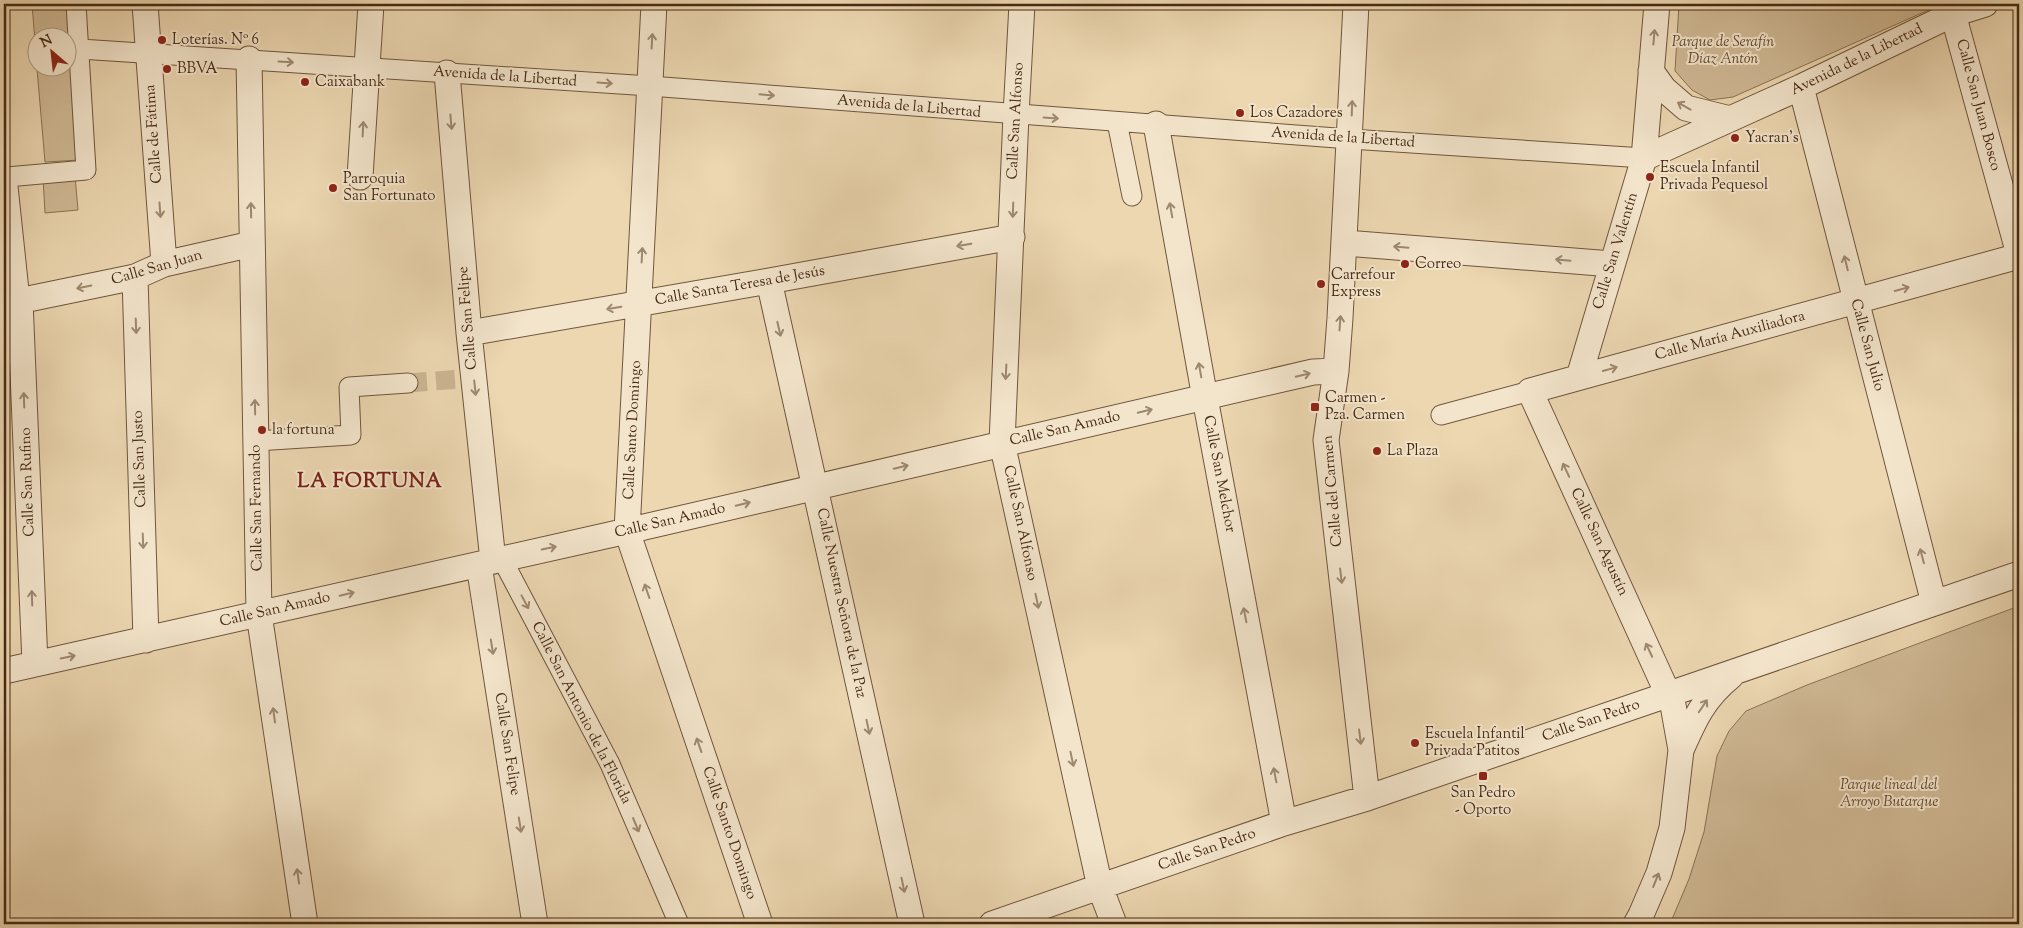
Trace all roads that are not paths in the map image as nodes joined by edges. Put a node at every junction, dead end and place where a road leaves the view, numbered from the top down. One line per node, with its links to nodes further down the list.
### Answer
1 (76, 4): 10 (street)
2 (146, 4): 11 (street, Calle de Fátima)
3 (371, 4): 13 (street)
4 (654, 4): 16 (street, Calle Santo Domingo, one-way to 4)
5 (1022, 4): 18 (street, Calle San Alfonso)
6 (1356, 4): 22 (street, Calle del Carmen, one-way to 6)
7 (1657, 4): 14 (street, Calle San Valentín, one-way to 7)
8 (1985, 4): 9 (street, Avenida de la Libertad)
9 (1953, 14): 17 (street, Avenida de la Libertad); 29 (street, Calle San Juan Bosco)
10 (80, 48): 11 (street, Avenida de la Libertad); 35 (street)
11 (149, 54): 12 (street, Avenida de la Libertad); 30 (street, Calle de Fátima, one-way to 30)
12 (248, 59): 13 (street, Avenida de la Libertad, one-way to 13); 28 (street, Calle San Fernando, one-way to 12)
13 (366, 66): 15 (street, Avenida de la Libertad); 24 (street, one-way to 13)
14 (1651, 71): 19 (street, one-way to 14); 23 (street, Calle San Valentín)
15 (447, 73): 16 (street, Avenida de la Libertad, one-way to 16); 37 (street, Calle San Felipe, one-way to 37)
16 (650, 86): 18 (street, Avenida de la Libertad, one-way to 18); 36 (street, Calle Santo Domingo, one-way to 16)
17 (1801, 87): 19 (street, Avenida de la Libertad); 34 (street, Calle San Julio, one-way to 17)
18 (1016, 115): 20 (street, Avenida de la Libertad, one-way to 20); 26 (street, Calle San Alfonso, one-way to 26)
19 (1730, 119): 23 (street, Avenida de la Libertad)
20 (1117, 122): 21 (street, Avenida de la Libertad); 25 (street)
21 (1156, 124): 22 (street, Avenida de la Libertad); 42 (street, Calle San Melchor, one-way to 21)
22 (1350, 140): 23 (street, Avenida de la Libertad); 27 (street, Calle del Carmen)
23 (1644, 158): 31 (street, Calle San Valentín)
24 (360, 177)
25 (1132, 196)
26 (1012, 237): 33 (street, Calle Santa Teresa de Jesús, one-way to 33); 45 (street, Calle San Alfonso, one-way to 45)
27 (1345, 243): 31 (street, one-way to 27); 38 (street, Calle del Carmen, one-way to 27)
28 (252, 244): 30 (street, Calle San Juan); 44 (street, Calle San Fernando, one-way to 28)
29 (2019, 255): 34 (street, Calle María Auxiliadora, one-way to 29)
30 (164, 264): 32 (street, Calle San Juan)
31 (1612, 264): 39 (street, Calle San Valentín)
32 (135, 277): 35 (street, Calle San Juan, one-way to 35); 52 (street, Calle San Justo, one-way to 52)
33 (768, 282): 36 (street, Calle Santa Teresa de Jesús); 46 (street, Calle Nuestra Señora de la Paz, one-way to 46)
34 (1856, 301): 39 (street, Calle María Auxiliadora, one-way to 34); 50 (street, Calle San Julio, one-way to 34)
35 (12, 302): 53 (street, Calle San Rufino, one-way to 35)
36 (640, 304): 37 (street, Calle Santa Teresa de Jesús, one-way to 37); 47 (street, Calle Santo Domingo)
37 (469, 333): 48 (street, Calle San Felipe, one-way to 48)
38 (1336, 371): 42 (street, Calle San Amado, one-way to 38); 58 (street, Calle del Carmen, one-way to 58)
39 (1579, 377): 41 (street, Calle María Auxiliadora)
40 (408, 383): 44 (street)
41 (1530, 391): 43 (street, Calle María Auxiliadora); 56 (street, Calle San Agustín, one-way to 41)
42 (1205, 398): 45 (street, Calle San Amado, one-way to 42); 59 (street, Calle San Melchor, one-way to 42)
43 (1441, 415)
44 (256, 441): 51 (street, Calle San Fernando)
45 (1002, 444): 46 (street, Calle San Amado, one-way to 45); 60 (street, Calle San Alfonso, one-way to 60)
46 (815, 488): 47 (street, Calle San Amado, one-way to 46); 65 (street, Calle Nuestra Señora de la Paz, one-way to 65)
47 (627, 531): 48 (street, Calle San Amado, one-way to 47); 64 (street, Calle Santo Domingo, one-way to 47)
48 (491, 562): 51 (street, Calle San Amado, one-way to 48); 62 (street, Calle San Felipe, one-way to 62); 63 (street, Calle San Antonio de la Florida, one-way to 63)
49 (2019, 574): 50 (street, Calle San Pedro)
50 (1934, 603): 54 (street, Calle San Pedro)
51 (259, 614): 52 (street, Calle San Amado); 61 (street, Calle San Fernando, one-way to 51)
52 (146, 640): 53 (street, Calle San Amado, one-way to 52)
53 (35, 664): 55 (street, Calle San Amado)
54 (1739, 670): 56 (street, Calle San Pedro); 57 (street, one-way to 54)
55 (4, 671)
56 (1669, 694): 57 (street, Calle San Agustín); 58 (street, Calle San Pedro)
57 (1681, 750): 68 (street, one-way to 57)
58 (1367, 798): 59 (street, Calle San Pedro)
59 (1284, 823): 60 (street, Calle San Pedro)
60 (1100, 887): 66 (street, Calle San Pedro); 67 (street, Calle San Alfonso)
61 (305, 924)
62 (535, 924)
63 (679, 924)
64 (760, 924)
65 (912, 924)
66 (992, 924)
67 (1114, 924)
68 (1636, 924)

